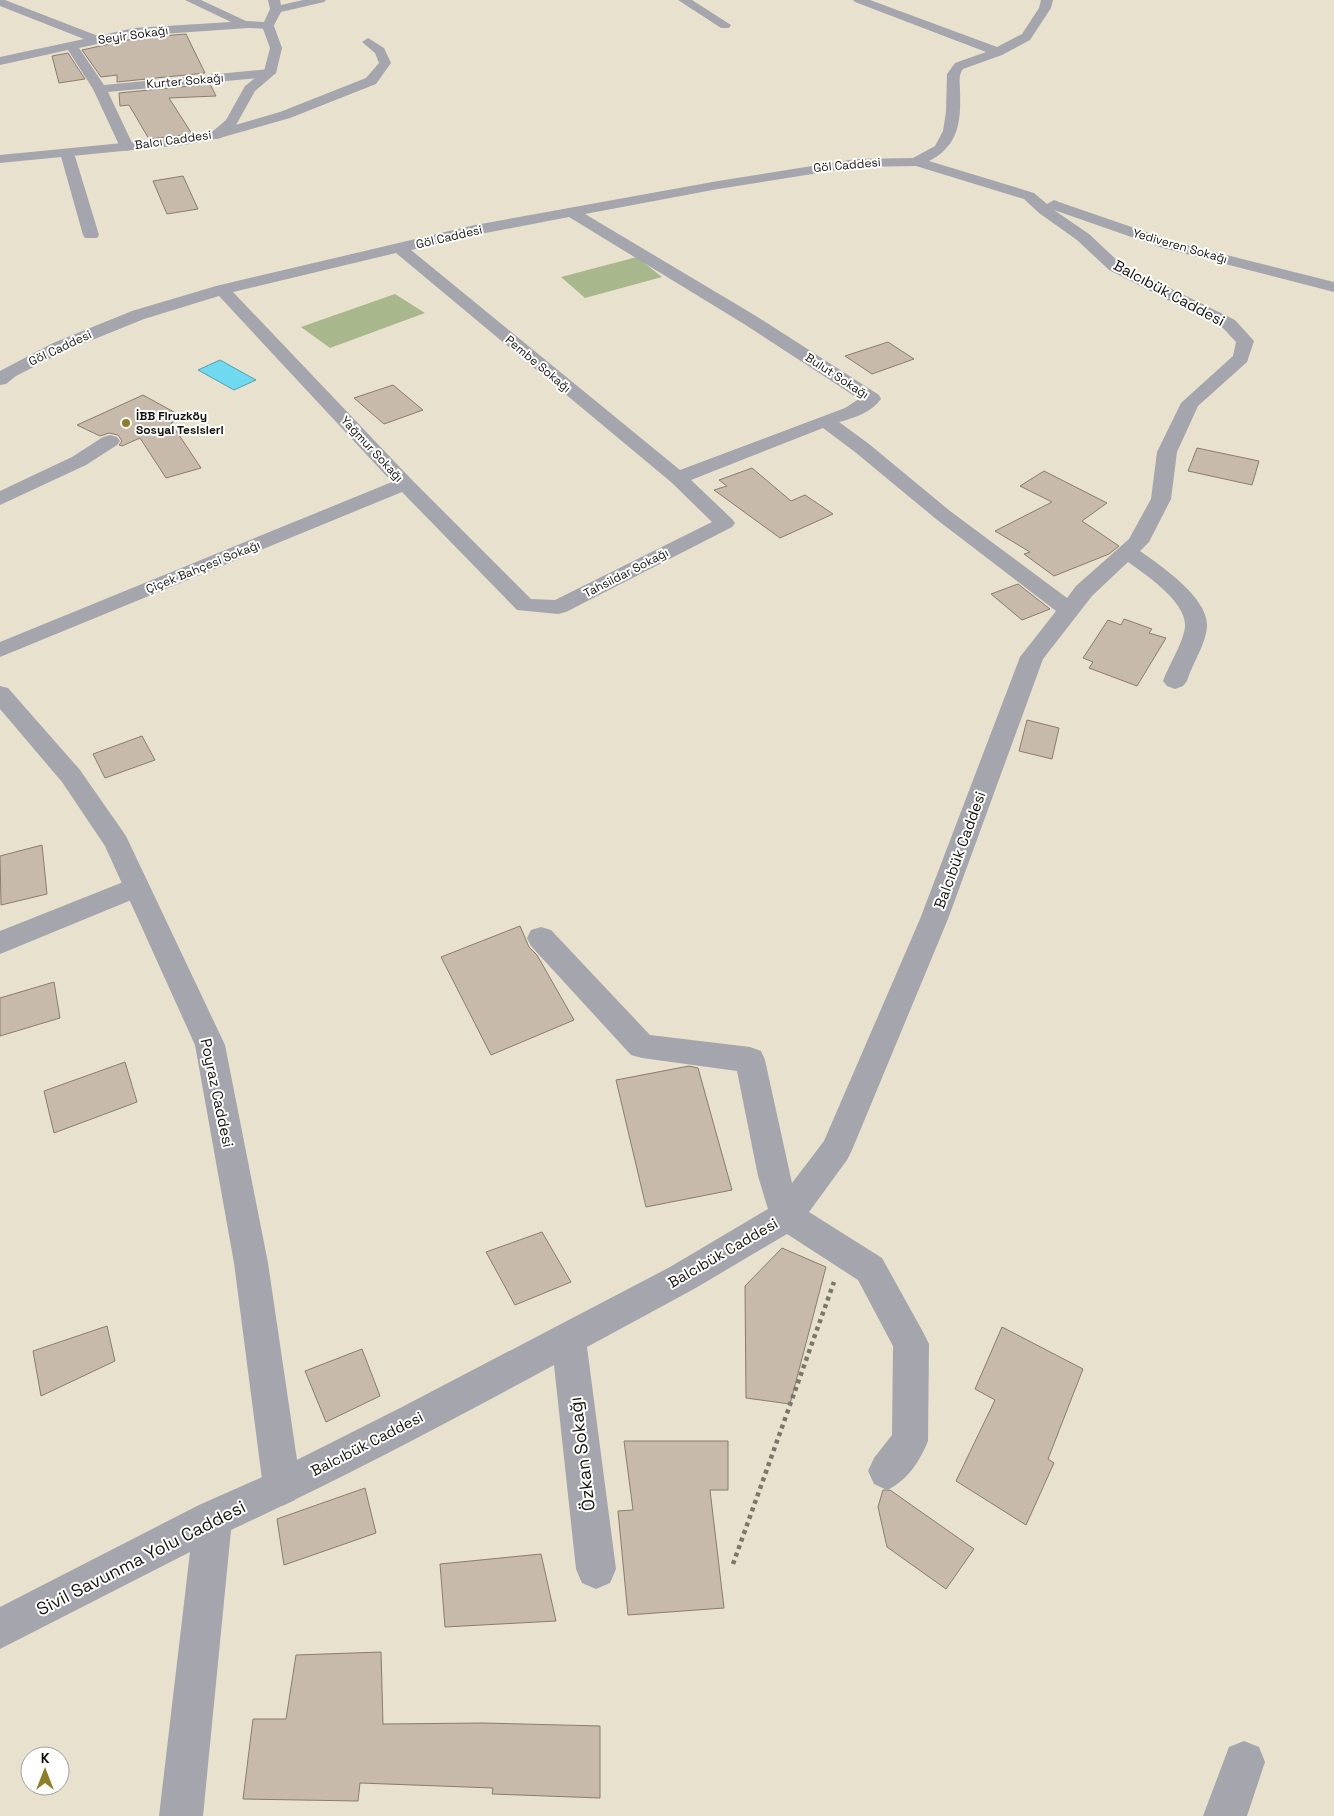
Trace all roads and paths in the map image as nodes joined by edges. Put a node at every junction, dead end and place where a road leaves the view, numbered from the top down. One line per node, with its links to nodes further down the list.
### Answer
1 (191, 0): 8 (street)
2 (320, 0): 7 (street)
3 (684, 0): 9 (street)
4 (859, 0): 14 (street)
5 (1047, 0): 14 (street)
6 (0, 2): 11 (street)
7 (275, 4): 10 (street)
8 (248, 24): 10 (street, Seyir Sokağı); 11 (street, Seyir Sokağı)
9 (725, 25)
10 (268, 26): 16 (street)
11 (97, 40): 13 (street, Seyir Sokağı)
12 (368, 42): 18 (street)
13 (71, 45): 15 (street, Seyir Sokağı); 17 (street)
14 (998, 52): 22 (street)
15 (0, 62)
16 (270, 73): 17 (street, Kurter Sokağı); 18 (street, Balcı Caddesi)
17 (100, 89): 19 (street)
18 (216, 135): 19 (street, Balcı Caddesi)
19 (127, 147): 20 (street, Balcı Caddesi)
20 (66, 153): 21 (street, Balcı Caddesi); 25 (street)
21 (0, 159)
22 (916, 162): 23 (street, Balcıbük Caddesi); 24 (street, Göl Caddesi)
23 (1029, 196): 27 (street, Yediveren Sokağı); 36 (street, Balcıbük Caddesi)
24 (571, 212): 26 (street, Göl Caddesi); 30 (street, Bulut Sokağı)
25 (91, 235)
26 (399, 248): 28 (street, Göl Caddesi); 32 (street, Pembe Sokağı)
27 (1334, 287)
28 (222, 290): 29 (street, Göl Caddesi); 33 (street, Yağmur Sokağı)
29 (0, 380)
30 (825, 421): 32 (street); 38 (street)
31 (110, 441): 34 (street)
32 (678, 478): 35 (street, Pembe Sokağı)
33 (405, 484): 37 (street, Yağmur Sokağı); 39 (street, Çiçek Bahçesi Sokağı)
34 (0, 499)
35 (725, 523): 37 (street, Tahsildar Sokağı)
36 (1127, 552): 38 (street, Balcıbük Caddesi); 40 (street)
37 (525, 605)
38 (1069, 610): 45 (street, Balcıbük Caddesi)
39 (0, 650)
40 (1175, 681)
41 (0, 694): 42 (street, Poyraz Caddesi)
42 (136, 887): 44 (street); 49 (street, Poyraz Caddesi)
43 (540, 938): 45 (street)
44 (0, 943)
45 (787, 1216): 46 (street); 47 (street, Balcıbük Caddesi)
46 (844, 1253): 48 (street); 51 (path)
47 (568, 1338): 49 (street, Balcıbük Caddesi); 52 (street, Özkan Sokağı)
48 (887, 1471)
49 (282, 1488): 50 (street, Sivil Savunma Yolu Caddesi)
50 (213, 1519): 53 (street, Sivil Savunma Yolu Caddesi); 55 (street)
51 (733, 1564)
52 (596, 1570)
53 (0, 1629)
54 (1244, 1762): 56 (street)
55 (181, 1816)
56 (1225, 1816)

